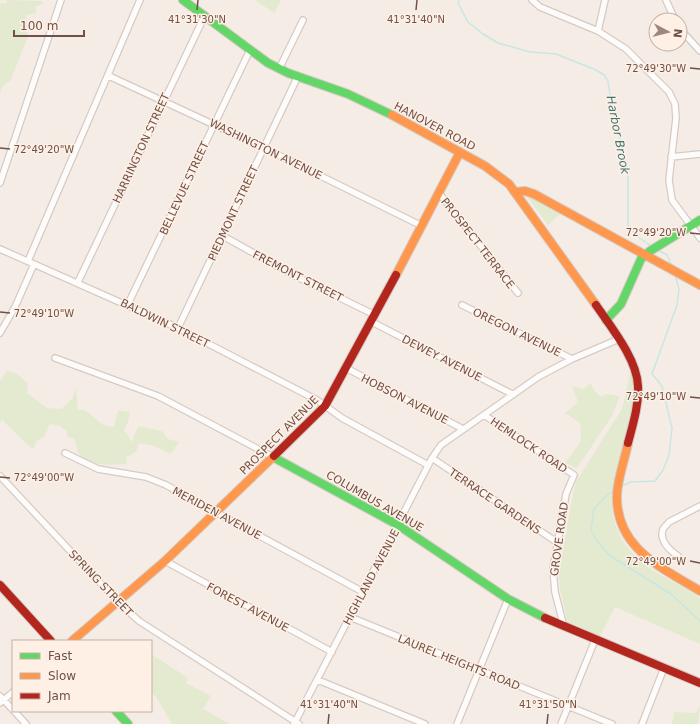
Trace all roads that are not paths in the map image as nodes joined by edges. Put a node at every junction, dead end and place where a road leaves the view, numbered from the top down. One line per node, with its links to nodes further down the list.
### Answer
1 (61, 0): 23 (street)
2 (140, 0): 15 (street)
3 (183, 0): 8 (street, HANOVER ROAD)
4 (532, 0): 10 (street)
5 (604, 0): 10 (street)
6 (666, 0): 7 (street)
7 (671, 12)
8 (204, 15): 12 (street, HANOVER ROAD); 17 (street, HARRINGTON STREET)
9 (303, 20): 14 (street)
10 (598, 31): 22 (street)
11 (688, 38): 13 (street)
12 (250, 50): 14 (street, HANOVER ROAD); 18 (street, BELLEVUE STREET)
13 (700, 51)
14 (279, 69): 16 (street, HANOVER ROAD)
15 (108, 76): 17 (street, WASHINGTON AVENUE); 34 (street)
16 (298, 76): 19 (street, PIEDMONT STREET); 20 (street, HANOVER ROAD)
17 (163, 101): 18 (street, WASHINGTON AVENUE); 36 (street, HARRINGTON STREET)
18 (214, 124): 19 (street, WASHINGTON AVENUE); 39 (street, BELLEVUE STREET)
19 (264, 148): 28 (street, WASHINGTON AVENUE); 30 (street, PIEDMONT STREET)
20 (460, 152): 25 (street, HANOVER ROAD); 26 (street, PROSPECT AVENUE)
21 (700, 154): 22 (street)
22 (671, 157): 29 (street)
23 (2, 168): 24 (street)
24 (0, 183)
25 (516, 192): 33 (street); 42 (street, HANOVER ROAD)
26 (439, 193): 28 (street, PROSPECT AVENUE); 38 (street, PROSPECT TERRACE)
27 (700, 220): 29 (street)
28 (422, 226): 41 (street, PROSPECT AVENUE)
29 (690, 227): 31 (street); 33 (street)
30 (223, 236): 41 (street, FREMONT STREET); 43 (street, PIEDMONT STREET)
31 (700, 238)
32 (0, 249): 34 (street, BALDWIN STREET)
33 (647, 254): 37 (street); 42 (street)
34 (28, 261): 35 (street, BALDWIN STREET)
35 (34, 264): 36 (street, BALDWIN STREET); 44 (street)
36 (78, 282): 39 (street, BALDWIN STREET)
37 (698, 284)
38 (518, 293)
39 (128, 304): 43 (street, BALDWIN STREET)
40 (462, 305): 47 (street, OREGON AVENUE)
41 (373, 318): 48 (street, PROSPECT AVENUE); 49 (street, DEWEY AVENUE)
42 (606, 320): 45 (street, HANOVER ROAD)
43 (178, 328): 50 (street, BALDWIN STREET)
44 (0, 333)
45 (619, 339): 47 (street, HIGHLAND AVENUE); 66 (street, HANOVER ROAD)
46 (55, 358): 54 (street, COLUMBUS AVENUE)
47 (572, 359): 49 (street, HIGHLAND AVENUE)
48 (346, 368): 50 (street, PROSPECT AVENUE); 52 (street, HOBSON AVENUE)
49 (512, 394): 51 (street, HIGHLAND AVENUE)
50 (325, 406): 54 (street, PROSPECT AVENUE); 56 (street, BALDWIN STREET)
51 (484, 415): 52 (street, HIGHLAND AVENUE); 57 (street, HEMLOCK ROAD)
52 (463, 429): 55 (street, HIGHLAND AVENUE)
53 (64, 453): 60 (street, MERIDEN AVENUE)
54 (274, 457): 60 (street, PROSPECT AVENUE); 61 (street, COLUMBUS AVENUE)
55 (432, 458): 56 (street, HIGHLAND AVENUE); 62 (street, TERRACE GARDENS)
56 (428, 465): 61 (street, HIGHLAND AVENUE)
57 (574, 475): 62 (street, GROVE ROAD)
58 (0, 476): 69 (street, SPRING STREET)
59 (699, 508): 63 (street)
60 (216, 513): 64 (street, PROSPECT AVENUE); 67 (street, MERIDEN AVENUE)
61 (398, 525): 67 (street, HIGHLAND AVENUE); 68 (street, COLUMBUS AVENUE)
62 (558, 543): 71 (street, GROVE ROAD)
63 (678, 556)
64 (165, 561): 69 (street, PROSPECT AVENUE); 75 (street, FOREST AVENUE)
65 (0, 585): 72 (street)
66 (700, 591)
67 (363, 592): 70 (street, HIGHLAND AVENUE)
68 (508, 599): 71 (street, COLUMBUS AVENUE); 77 (street)
69 (118, 602): 73 (street, PROSPECT AVENUE); 87 (street, SPRING STREET)
70 (350, 617): 75 (street, HIGHLAND AVENUE); 77 (street, LAUREL HEIGHTS ROAD)
71 (564, 628): 74 (street, COLUMBUS AVENUE)
72 (50, 640)
73 (73, 640)
74 (595, 640): 76 (street, COLUMBUS AVENUE); 82 (street)
75 (332, 652): 78 (street, HIGHLAND AVENUE)
76 (664, 668): 79 (street, COLUMBUS AVENUE); 94 (street)
77 (478, 670): 82 (street, LAUREL HEIGHTS ROAD); 91 (street)
78 (318, 680): 86 (street); 87 (street, HIGHLAND AVENUE)
79 (700, 683)
80 (12, 693): 81 (street)
81 (1, 700): 83 (street)
82 (568, 706): 92 (street); 93 (street, LAUREL HEIGHTS ROAD)
83 (12, 708)
84 (16, 712): 88 (street)
85 (117, 712): 89 (street)
86 (414, 722): 90 (street)
87 (296, 723)
88 (26, 724)
89 (128, 724)
90 (425, 724)
91 (457, 724)
92 (561, 724)
93 (612, 724)
94 (642, 724)

